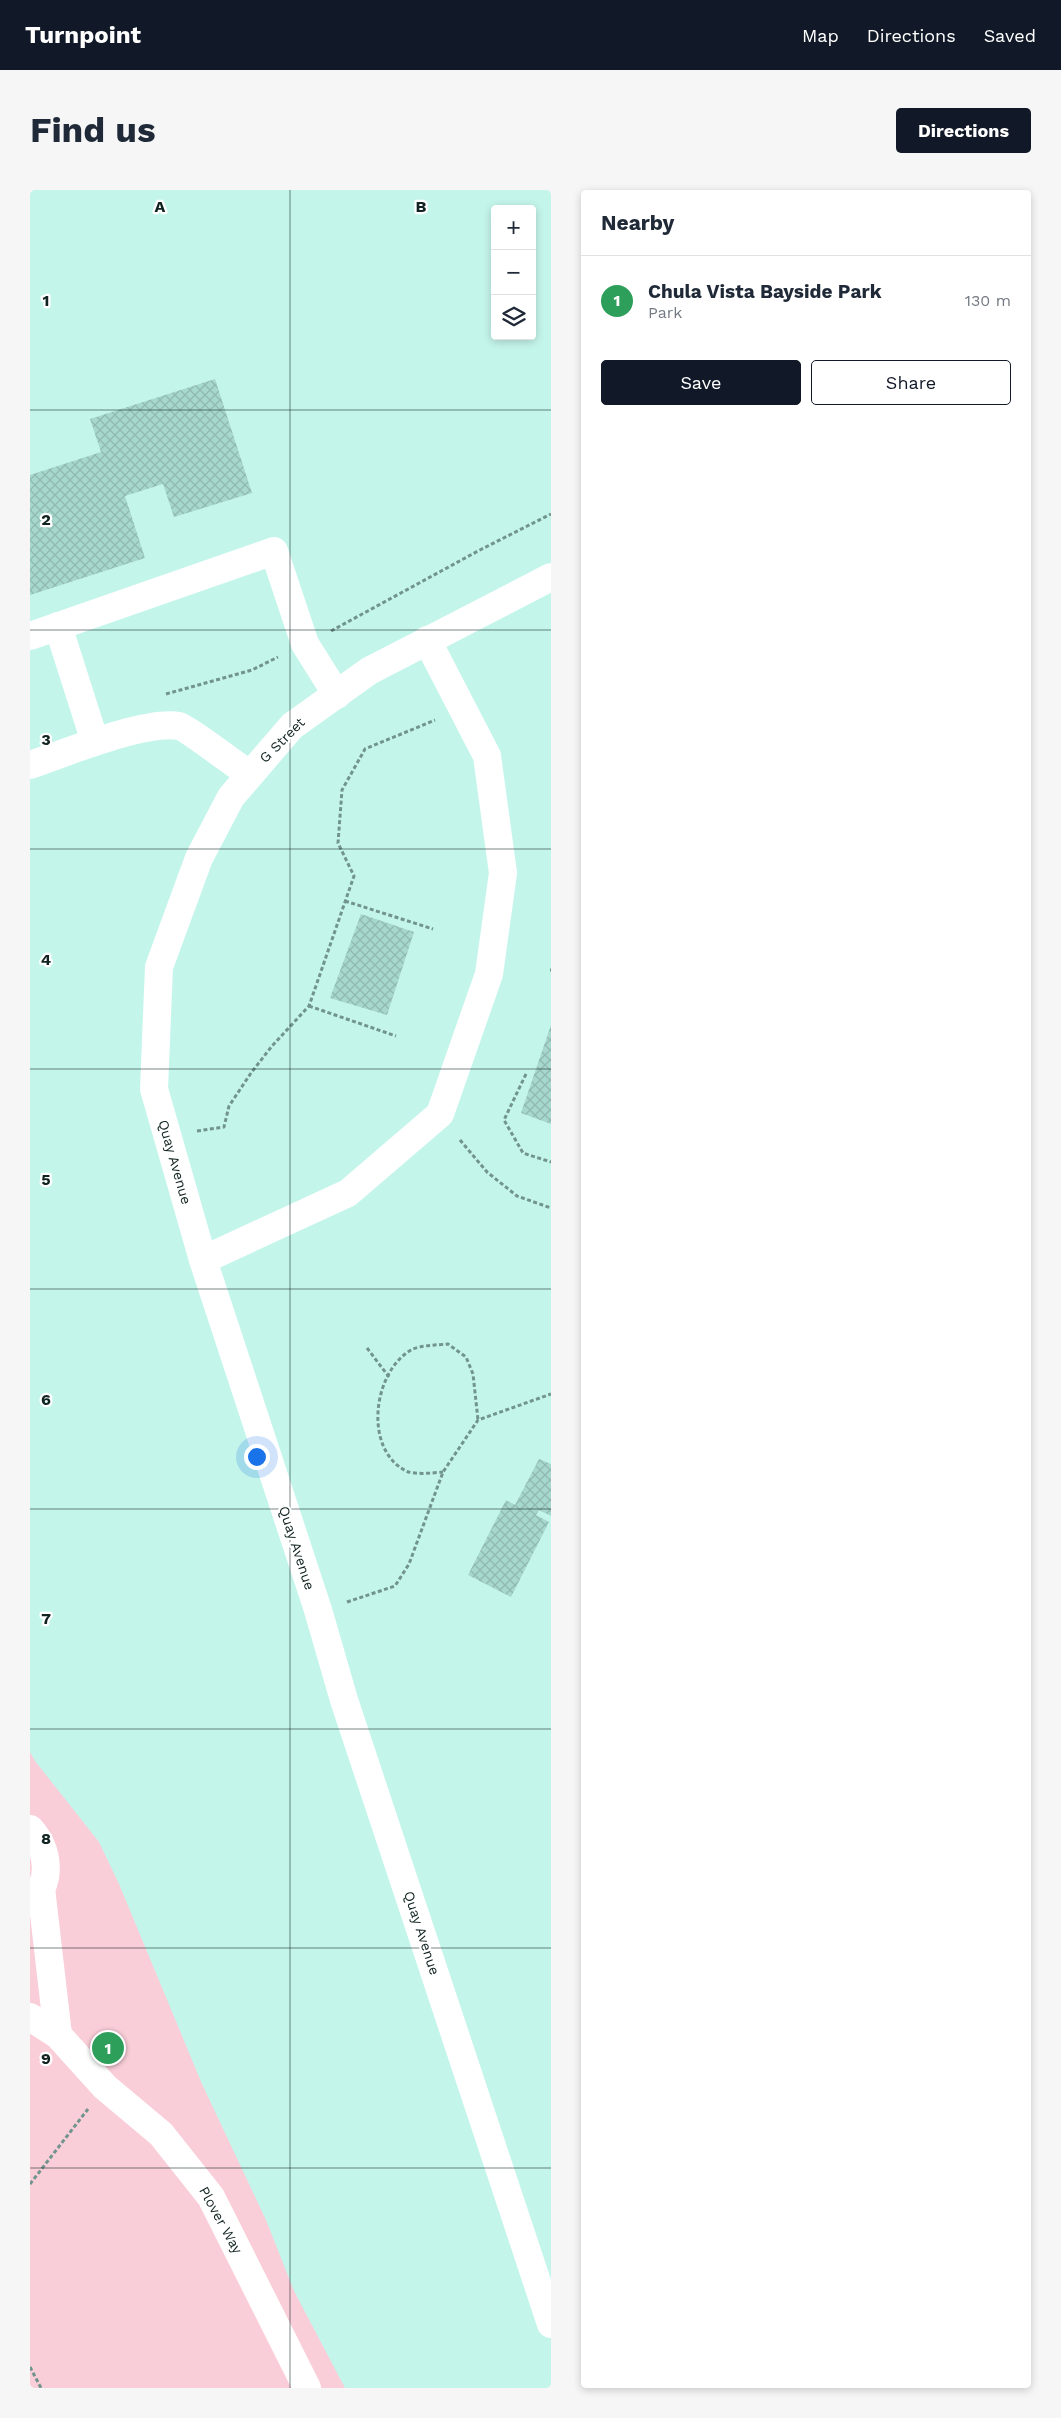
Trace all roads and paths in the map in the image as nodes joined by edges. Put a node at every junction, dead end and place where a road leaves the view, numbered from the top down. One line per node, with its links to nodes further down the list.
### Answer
1 (551, 577): 4 (street, G Street)
2 (58, 626): 3 (street); 5 (street); 7 (street)
3 (30, 636)
4 (428, 640): 5 (street, G Street); 19 (street)
5 (337, 695): 9 (street, G Street)
6 (438, 719): 10 (path)
7 (95, 742): 8 (street, G Street); 9 (street, G Street)
8 (30, 765)
9 (249, 774): 19 (street, Quay Avenue)
10 (345, 901): 11 (path); 12 (path)
11 (433, 929)
12 (309, 1006): 13 (path); 15 (path)
13 (396, 1036)
14 (526, 1074): 17 (path)
15 (194, 1132)
16 (460, 1140): 18 (path)
17 (551, 1162)
18 (551, 1208)
19 (203, 1260): 32 (street, Quay Avenue)
20 (367, 1348): 21 (path)
21 (388, 1377): 23 (path); 24 (path)
22 (551, 1394): 23 (path)
23 (478, 1420): 24 (path)
24 (444, 1472): 25 (path)
25 (343, 1603)
26 (30, 1829): 27 (street)
27 (36, 1895): 29 (street)
28 (30, 2017): 29 (street, Plover Way)
29 (58, 2035): 30 (street, Plover Way)
30 (105, 2087): 31 (path); 35 (street, Plover Way)
31 (30, 2184)
32 (551, 2324)
33 (30, 2367): 34 (path)
34 (41, 2388)
35 (307, 2388)

